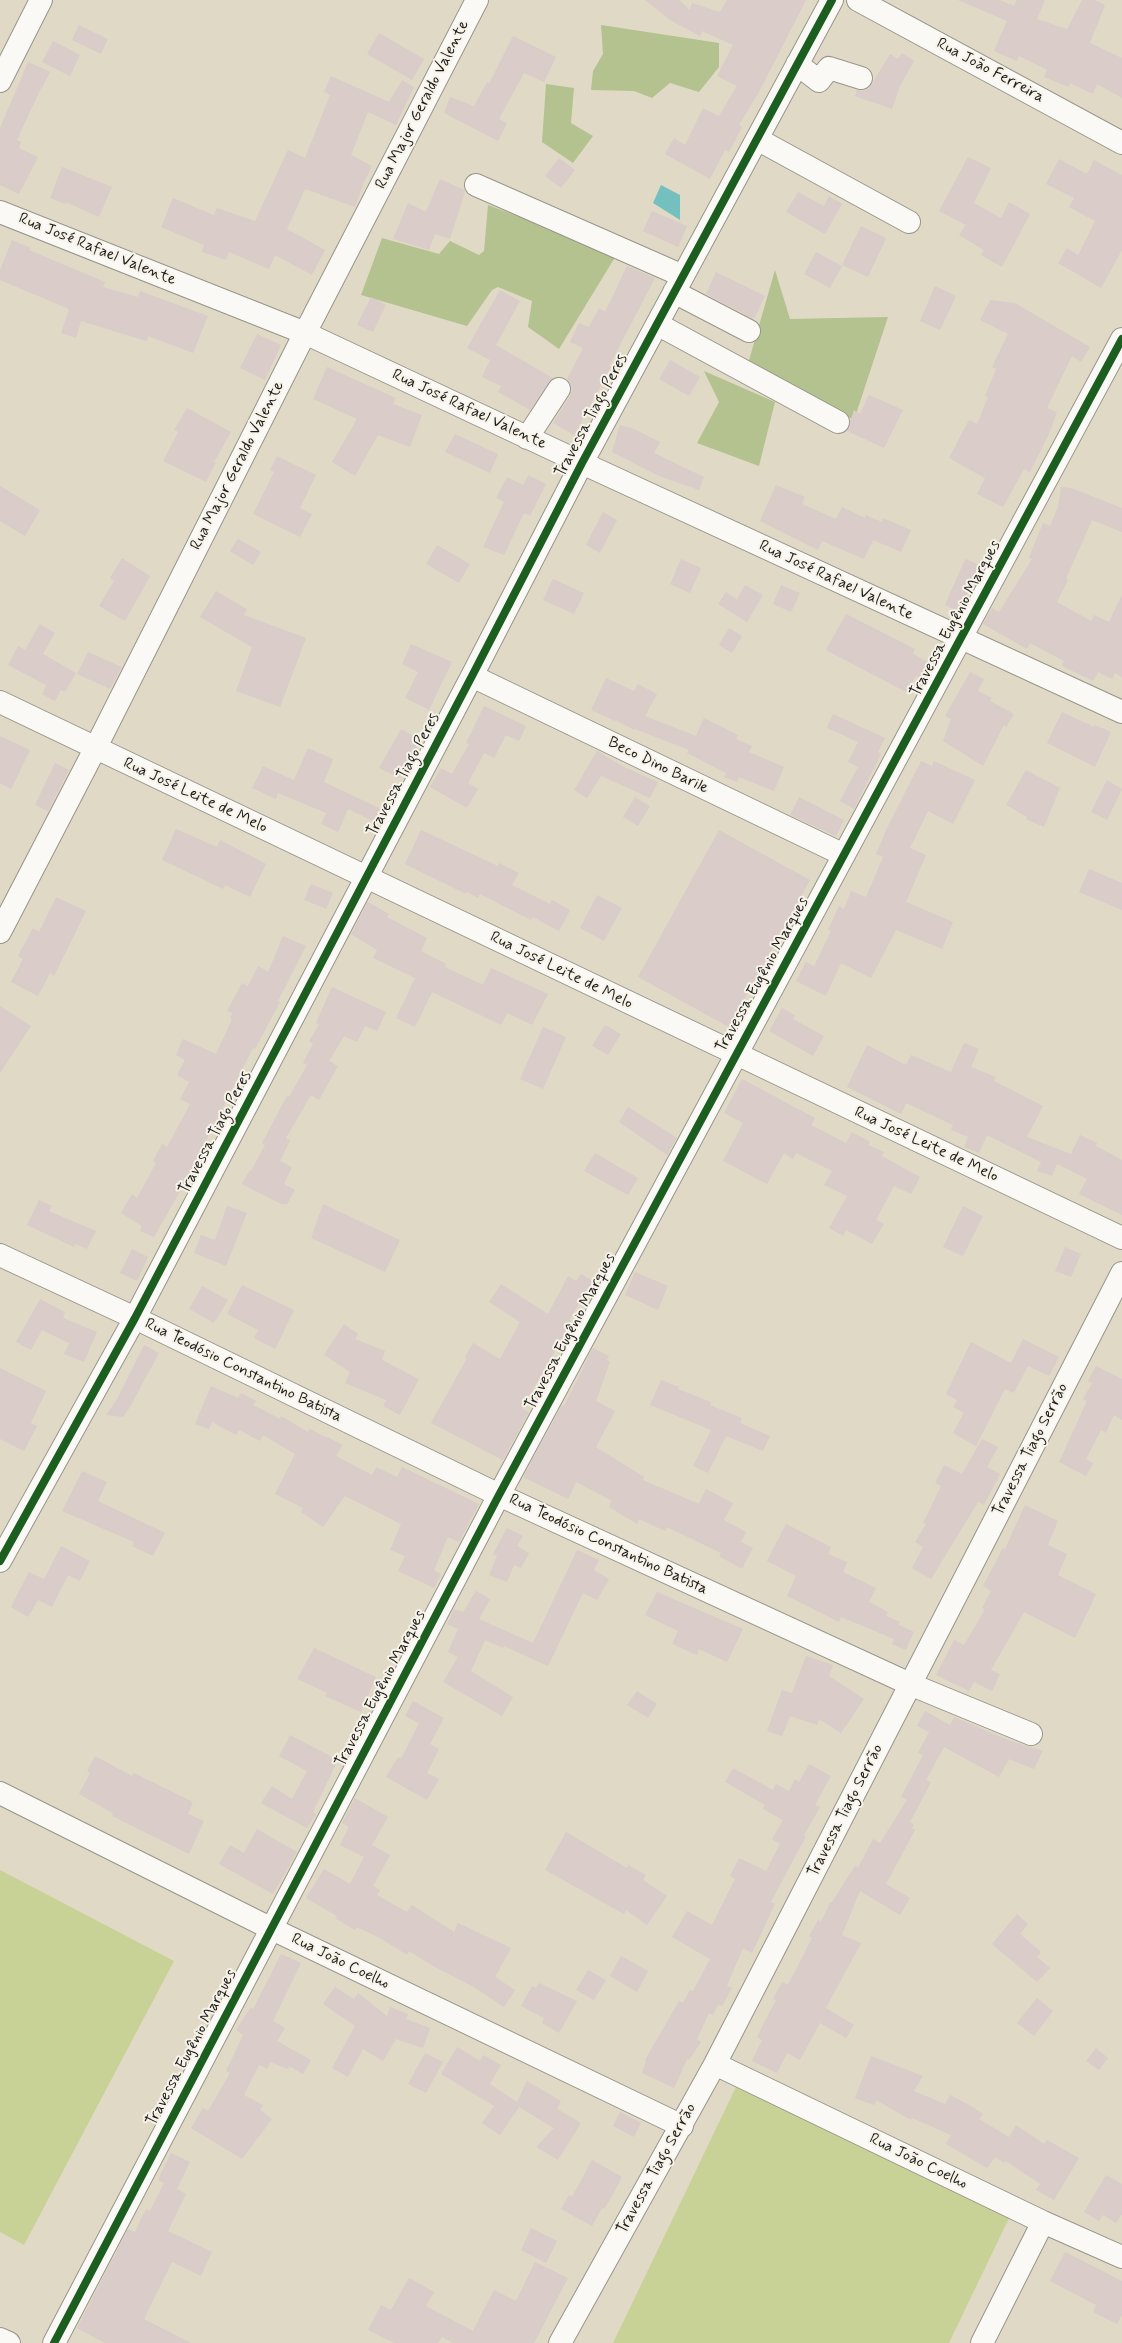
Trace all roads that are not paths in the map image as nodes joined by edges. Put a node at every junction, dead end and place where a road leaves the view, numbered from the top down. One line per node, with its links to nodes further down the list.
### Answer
1 (41, 0): 7 (street)
2 (477, 0): 16 (street, Rua Major Geraldo Valente)
3 (832, 0): 5 (street, Travessa Tiago Peres)
4 (858, 0): 9 (street, Rua João Ferreira)
5 (797, 64): 6 (street); 8 (street, Travessa Tiago Peres)
6 (861, 78)
7 (0, 81)
8 (757, 139): 12 (street); 13 (street, Travessa Tiago Peres)
9 (1122, 143)
10 (476, 185): 13 (street)
11 (0, 212): 16 (street, Rua José Rafael Valente)
12 (909, 222)
13 (678, 284): 14 (street, Travessa Tiago Peres); 15 (street)
14 (657, 324): 19 (street); 21 (street, Travessa Tiago Peres)
15 (749, 331)
16 (305, 333): 20 (street, Rua José Rafael Valente); 26 (street, Rua Major Geraldo Valente)
17 (1122, 339): 22 (street, Travessa Eugênio Marques)
18 (559, 389): 20 (street)
19 (838, 422)
20 (527, 438): 21 (street, Rua José Rafael Valente)
21 (582, 464): 22 (street, Rua José Rafael Valente); 23 (street, Travessa Tiago Peres)
22 (961, 639): 25 (street, Rua José Rafael Valente); 27 (street, Travessa Eugênio Marques)
23 (472, 676): 27 (street, Beco Dino Barile); 28 (street, Travessa Tiago Peres)
24 (0, 702): 26 (street, Rua José Leite de Melo)
25 (1122, 712)
26 (96, 749): 28 (street, Rua José Leite de Melo); 29 (street, Rua Major Geraldo Valente)
27 (844, 855): 30 (street, Travessa Eugênio Marques)
28 (365, 877): 30 (street, Rua José Leite de Melo); 34 (street, Travessa Tiago Peres)
29 (0, 932)
30 (735, 1054): 31 (street, Rua José Leite de Melo); 35 (street, Travessa Eugênio Marques)
31 (1122, 1238)
32 (0, 1255): 34 (street, Rua Teodósio Constantino Batista)
33 (1122, 1273): 37 (street, Travessa Tiago Serrão)
34 (134, 1318): 35 (street, Rua Teodósio Constantino Batista); 36 (street, Travessa Tiago Peres)
35 (499, 1495): 37 (street, Rua Teodósio Constantino Batista); 40 (street, Travessa Eugênio Marques)
36 (0, 1561)
37 (912, 1684): 38 (street, Rua Teodósio Constantino Batista); 41 (street, Travessa Tiago Serrão)
38 (1031, 1734)
39 (0, 1793): 40 (street, Rua João Coelho)
40 (270, 1928): 42 (street, Rua João Coelho); 47 (street, Travessa Eugênio Marques)
41 (715, 2064): 42 (street, Travessa Tiago Serrão); 43 (street, Rua João Coelho)
42 (682, 2126): 48 (street, Travessa Tiago Serrão)
43 (1043, 2222): 44 (street, Rua João Coelho); 49 (street)
44 (1122, 2257)
45 (0, 2339): 46 (street)
46 (9, 2343)
47 (54, 2343)
48 (560, 2343)
49 (982, 2343)

